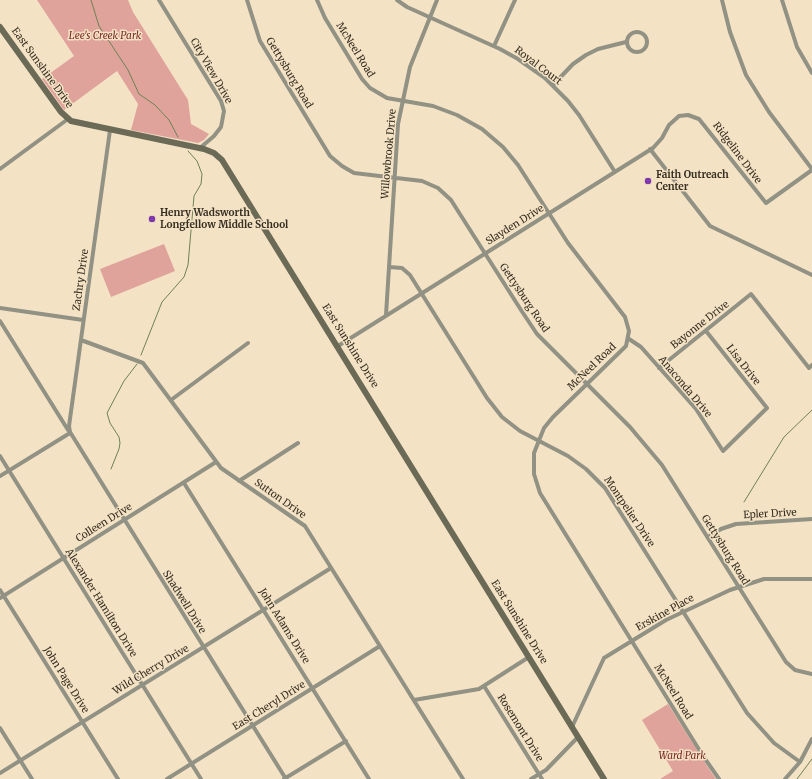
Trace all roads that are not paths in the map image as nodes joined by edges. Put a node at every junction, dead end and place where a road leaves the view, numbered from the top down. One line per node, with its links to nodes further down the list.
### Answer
1 (159, 0): 19 (street, City View Drive)
2 (246, 0): 24 (street, Gettysburg Road)
3 (317, 0): 15 (street, McNeel Road)
4 (397, 0): 9 (street, Royal Court)
5 (437, 0): 9 (street, Willowbrook Drive)
6 (515, 0): 12 (street)
7 (722, 0): 22 (street)
8 (782, 0): 13 (street)
9 (430, 17): 12 (street, Royal Court); 15 (street, Willowbrook Drive)
10 (0, 27): 17 (street, East Sunshine Drive)
11 (626, 42): 11 (street); 14 (street)
12 (494, 46): 14 (street, Royal Court)
13 (812, 73)
14 (553, 85): 23 (street, Royal Court)
15 (402, 101): 24 (street, Willowbrook Drive); 25 (street, McNeel Road)
16 (693, 116): 20 (street, Slayden Drive); 22 (street, Ridgeline Drive)
17 (68, 119): 18 (street, East Sunshine Drive); 21 (street)
18 (110, 130): 19 (street, East Sunshine Drive); 32 (street, Zachry Drive)
19 (200, 148): 38 (street, East Sunshine Drive)
20 (650, 149): 23 (street, Slayden Drive); 28 (street)
21 (0, 169)
22 (812, 170)
23 (615, 172): 25 (street, Slayden Drive)
24 (394, 177): 26 (street, Gettysburg Road); 27 (street, Willowbrook Drive)
25 (548, 213): 26 (street, Slayden Drive); 35 (street, McNeel Road)
26 (485, 253): 29 (street, Slayden Drive); 41 (street, Gettysburg Road)
27 (389, 267): 29 (street, Montpelier Drive); 31 (street, Willowbrook Drive)
28 (812, 275)
29 (422, 293): 31 (street, Slayden Drive); 44 (street, Montpelier Drive)
30 (0, 308): 32 (street)
31 (386, 315): 38 (street, Slayden Drive)
32 (83, 320): 36 (street, Zachry Drive)
33 (0, 321): 43 (street, Shadwell Drive)
34 (706, 331): 39 (street, Bayonne Drive); 40 (street, Bayonne Drive); 46 (street, Lisa Drive)
35 (628, 339): 40 (street, Anaconda Drive); 41 (street, McNeel Road)
36 (81, 340): 42 (street, Sutton Drive); 43 (street, Zachry Drive)
37 (248, 343): 42 (street)
38 (338, 346): 67 (street, East Sunshine Drive)
39 (810, 367)
40 (659, 368): 46 (street, Anaconda Drive)
41 (586, 384): 44 (street, McNeel Road); 55 (street, Gettysburg Road)
42 (171, 400): 48 (street, Sutton Drive)
43 (70, 432): 49 (street); 54 (street, Shadwell Drive)
44 (538, 440): 63 (street, Montpelier Drive); 64 (street, McNeel Road)
45 (298, 443): 51 (street)
46 (723, 451)
47 (0, 456): 49 (street, Alexander Hamilton Drive)
48 (216, 462): 51 (street, Sutton Drive); 52 (street, Colleen Drive)
49 (10, 471): 50 (street); 56 (street, Alexander Hamilton Drive)
50 (0, 476)
51 (239, 480): 57 (street, Sutton Drive)
52 (184, 483): 54 (street, Colleen Drive); 62 (street, John Adams Drive)
53 (812, 519): 55 (street, Epler Drive)
54 (124, 520): 56 (street, Colleen Drive); 66 (street, Shadwell Drive)
55 (708, 537): 59 (street, Gettysburg Road)
56 (64, 558): 61 (street, Colleen Drive); 69 (street, Alexander Hamilton Drive)
57 (331, 568): 62 (street, Wild Cherry Drive); 65 (street, Sutton Drive)
58 (812, 580): 59 (street, Erskine Place)
59 (739, 587): 63 (street, Erskine Place); 68 (street, Gettysburg Road)
60 (0, 590): 61 (street, John Page Drive)
61 (2, 597): 73 (street, John Page Drive)
62 (264, 609): 66 (street, Wild Cherry Drive); 71 (street, John Adams Drive)
63 (683, 611): 64 (street, Erskine Place); 81 (street, Montpelier Drive)
64 (632, 640): 75 (street, Erskine Place); 94 (street, McNeel Road)
65 (380, 646): 71 (street, East Cheryl Drive); 72 (street, Sutton Drive)
66 (203, 648): 69 (street, Wild Cherry Drive); 74 (street, Shadwell Drive)
67 (529, 657): 70 (street); 75 (street, East Sunshine Drive)
68 (812, 674)
69 (142, 684): 73 (street, Wild Cherry Drive); 82 (street, Alexander Hamilton Drive)
70 (484, 686): 72 (street); 84 (street, Rosemont Drive)
71 (312, 688): 74 (street, East Cheryl Drive); 79 (street, John Adams Drive)
72 (414, 700): 91 (street, Sutton Drive)
73 (82, 722): 80 (street, Wild Cherry Drive); 86 (street, John Page Drive)
74 (252, 726): 82 (street, East Cheryl Drive); 89 (street, Shadwell Drive)
75 (572, 727): 77 (street, East Sunshine Drive)
76 (0, 728): 80 (street)
77 (578, 737): 84 (street); 93 (street, East Sunshine Drive)
78 (812, 739): 81 (street)
79 (346, 741): 89 (street); 90 (street, John Adams Drive)
80 (21, 760): 83 (street, Wild Cherry Drive); 85 (street)
81 (800, 762): 95 (street)
82 (192, 764): 87 (street, East Cheryl Drive); 88 (street, Alexander Hamilton Drive)
83 (0, 773)
84 (541, 777): 92 (street)
85 (32, 779)
86 (118, 779)
87 (168, 779)
88 (201, 779)
89 (285, 779)
90 (369, 779)
91 (463, 779)
92 (532, 779)
93 (604, 779)
94 (719, 779)
95 (785, 779)

